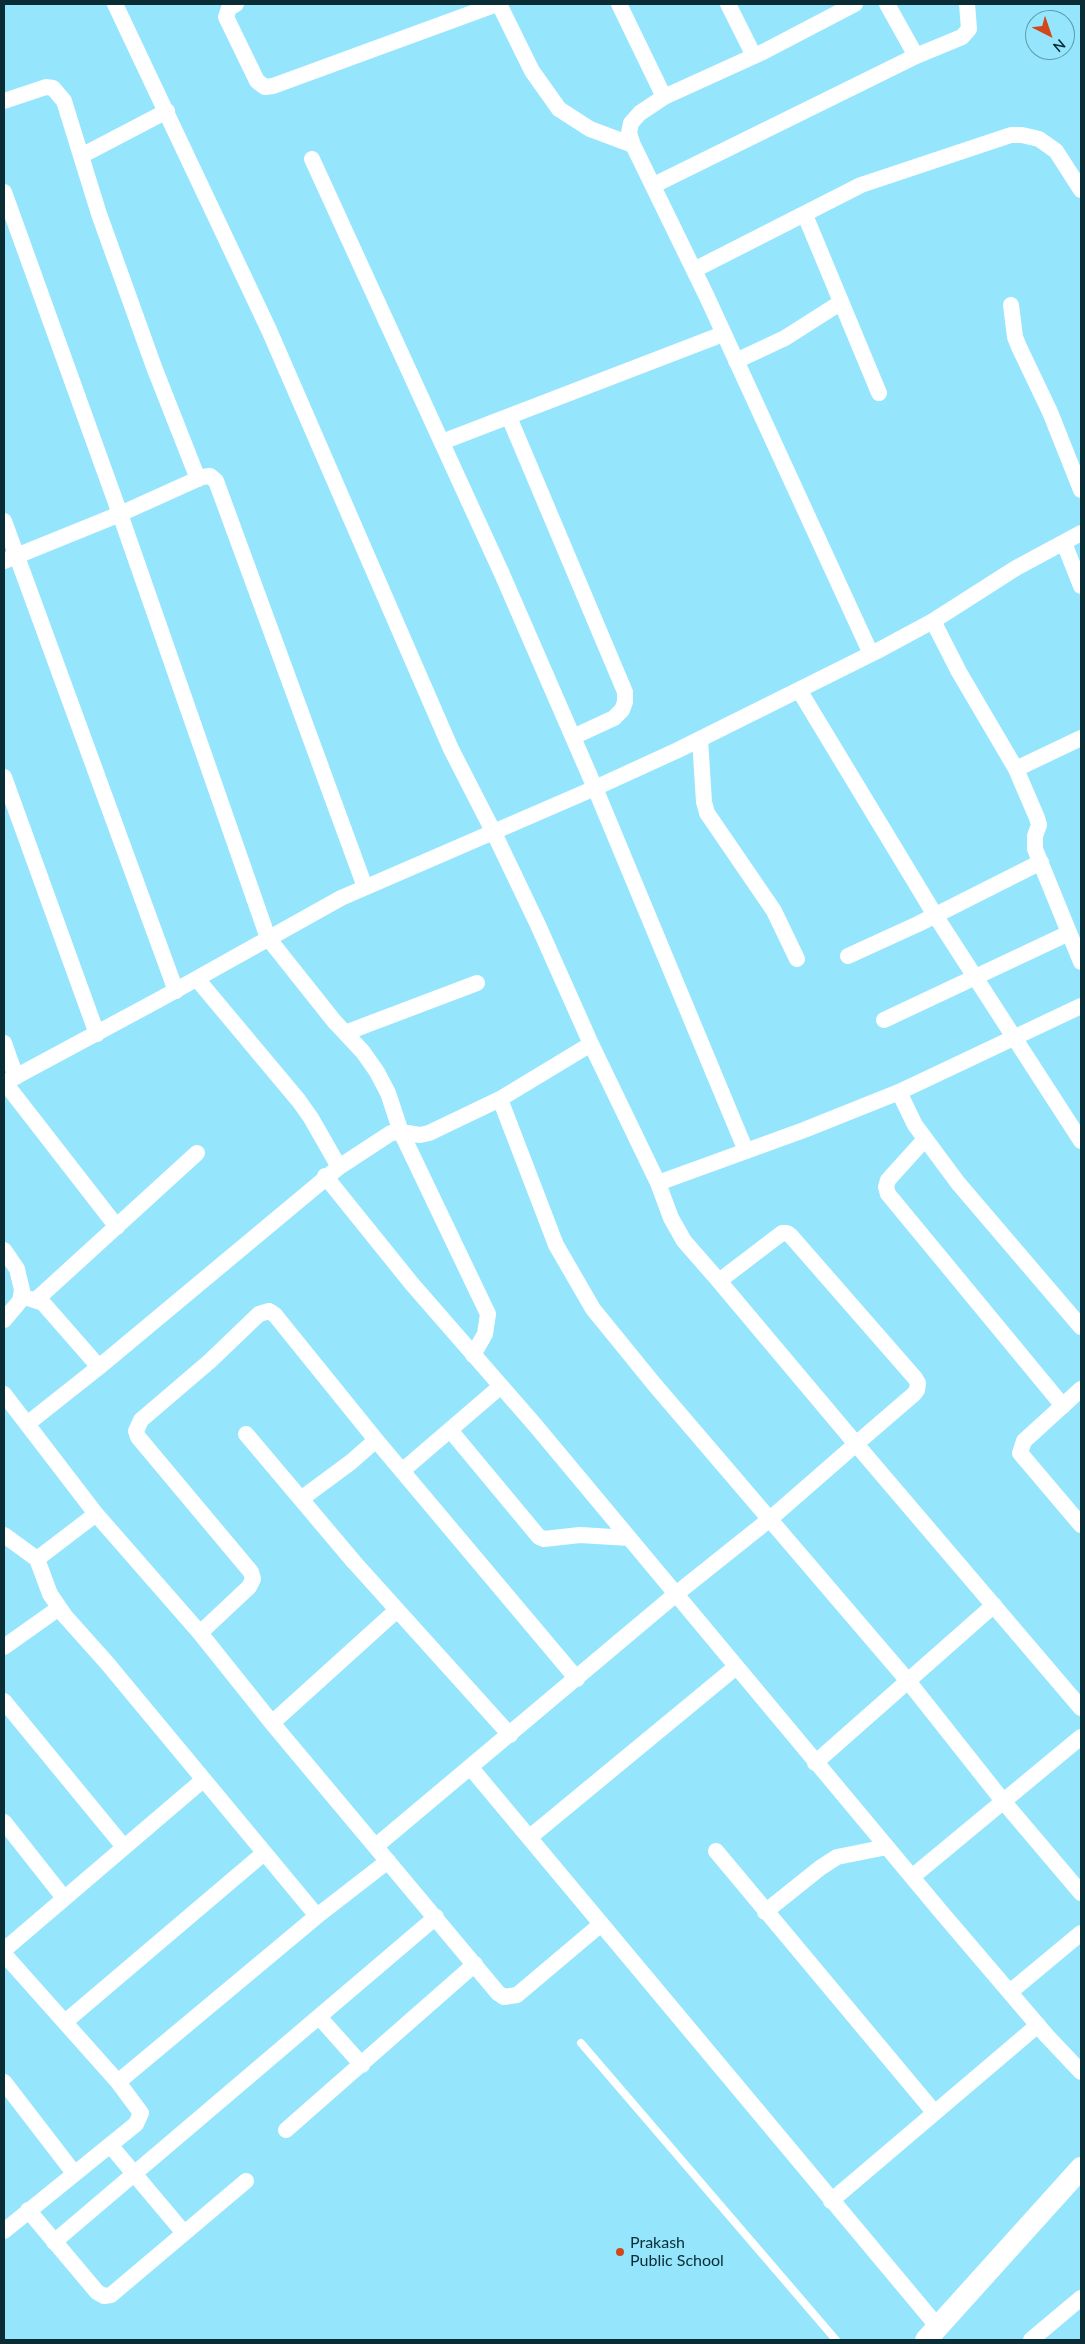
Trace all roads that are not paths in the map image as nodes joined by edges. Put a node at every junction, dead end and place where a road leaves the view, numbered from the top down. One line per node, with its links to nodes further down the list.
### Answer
1 (115, 4): 14 (street)
2 (236, 4): 3 (street)
3 (498, 4): 15 (street)
4 (619, 4): 12 (street)
5 (728, 4): 10 (street)
6 (855, 4): 9 (street)
7 (887, 4): 11 (street)
8 (967, 4): 11 (street)
9 (837, 7): 10 (street)
10 (754, 56): 12 (street)
11 (916, 56): 18 (street)
12 (664, 97): 15 (street)
13 (4, 101): 16 (street)
14 (167, 112): 16 (street); 47 (street)
15 (633, 145): 18 (street)
16 (81, 156): 30 (street)
17 (312, 159): 29 (street)
18 (654, 185): 22 (street)
19 (1081, 190): 21 (street)
20 (4, 192): 32 (street)
21 (805, 215): 22 (street); 23 (street)
22 (694, 270): 25 (street)
23 (840, 303): 26 (street); 27 (street)
24 (1011, 305): 31 (street)
25 (723, 334): 26 (street); 28 (street)
26 (736, 361): 39 (street)
27 (879, 393)
28 (509, 417): 29 (street); 41 (street)
29 (442, 442): 41 (street)
30 (198, 478): 32 (street); 49 (street)
31 (1081, 490)
32 (120, 514): 36 (street); 52 (street)
33 (4, 521): 36 (street)
34 (1081, 533): 35 (street)
35 (1064, 543): 37 (street); 38 (street)
36 (10, 559): 59 (street)
37 (1081, 586)
38 (933, 621): 39 (street); 44 (street)
39 (872, 654): 40 (street)
40 (799, 690): 43 (street); 50 (street)
41 (573, 737): 46 (street)
42 (1081, 738): 44 (street)
43 (700, 739): 46 (street); 54 (street)
44 (1016, 769): 48 (street)
45 (4, 777): 63 (street)
46 (595, 788): 47 (street); 73 (street)
47 (494, 833): 49 (street); 66 (street)
48 (1041, 862): 50 (street); 51 (street)
49 (365, 887): 52 (street)
50 (935, 915): 53 (street); 56 (street)
51 (1069, 933): 55 (street); 56 (street)
52 (268, 938): 57 (street); 62 (street)
53 (848, 956)
54 (797, 959)
55 (1081, 962)
56 (977, 978): 61 (street); 64 (street)
57 (196, 979): 59 (street); 75 (street)
58 (476, 984): 62 (street)
59 (176, 991): 63 (street)
60 (1081, 1006): 64 (street)
61 (884, 1020)
62 (345, 1033): 70 (street)
63 (97, 1034): 67 (street)
64 (1014, 1038): 68 (street); 72 (street)
65 (4, 1043): 67 (street)
66 (591, 1044): 69 (street); 77 (street)
67 (8, 1081): 78 (street)
68 (899, 1092): 71 (street); 73 (street)
69 (500, 1098): 70 (street); 98 (street)
70 (401, 1132): 75 (street); 84 (street)
71 (925, 1139): 83 (street); 89 (street)
72 (1081, 1141)
73 (746, 1151): 77 (street)
74 (196, 1153): 78 (street)
75 (339, 1167): 76 (street)
76 (325, 1176): 84 (street); 85 (street)
77 (658, 1183): 80 (street)
78 (117, 1227): 81 (street)
79 (4, 1250): 81 (street)
80 (719, 1281): 94 (street); 94 (street)
81 (29, 1297): 82 (street); 85 (street)
82 (4, 1320)
83 (1081, 1327)
84 (473, 1354): 86 (street)
85 (99, 1367): 90 (street)
86 (501, 1386): 91 (street); 101 (street)
87 (1081, 1389): 89 (street)
88 (4, 1394): 90 (street)
89 (1063, 1406): 99 (street)
90 (27, 1424): 97 (street)
91 (450, 1430): 95 (street); 101 (street)
92 (246, 1434): 96 (street)
93 (376, 1440): 95 (street); 96 (street); 107 (street)
94 (856, 1444): 98 (street); 104 (street)
95 (402, 1471): 110 (street)
96 (301, 1500): 106 (street)
97 (96, 1514): 102 (street); 107 (street)
98 (770, 1520): 103 (street); 111 (street)
99 (1081, 1525)
100 (4, 1535): 102 (street)
101 (629, 1538): 103 (street)
102 (37, 1559): 105 (street)
103 (676, 1594): 109 (street); 110 (street)
104 (994, 1606): 111 (street); 113 (street)
105 (59, 1608): 108 (street); 119 (street)
106 (397, 1610): 114 (street); 115 (street)
107 (200, 1633): 114 (street)
108 (4, 1647)
109 (736, 1667): 117 (street); 122 (street)
110 (577, 1678): 115 (street)
111 (908, 1681): 117 (street); 120 (street)
112 (4, 1702): 124 (street)
113 (1081, 1708)
114 (272, 1723): 123 (street)
115 (510, 1735): 118 (street)
116 (1081, 1737): 120 (street)
117 (816, 1763): 125 (street)
118 (470, 1768): 122 (street); 123 (street)
119 (203, 1780): 124 (street); 127 (street)
120 (1003, 1801): 129 (street); 130 (street)
121 (4, 1822): 131 (street)
122 (530, 1837): 135 (street)
123 (376, 1846): 128 (street)
124 (124, 1847): 131 (street)
125 (887, 1847): 129 (street); 132 (street)
126 (716, 1851): 132 (street)
127 (264, 1853): 133 (street); 141 (street)
128 (388, 1861): 133 (street); 134 (street)
129 (912, 1877): 139 (street)
130 (1081, 1893)
131 (64, 1898): 137 (street)
132 (765, 1912): 148 (street)
133 (317, 1916): 147 (street)
134 (436, 1917): 138 (street); 140 (street)
135 (600, 1925): 138 (street); 155 (street)
136 (1081, 1933): 139 (street)
137 (4, 1952): 141 (street)
138 (475, 1964): 144 (street)
139 (1010, 1992): 142 (street)
140 (320, 2018): 144 (street); 153 (street)
141 (66, 2022): 147 (street)
142 (1038, 2025): 145 (street); 148 (street)
143 (581, 2043): 162 (lane)
144 (362, 2065): 149 (street)
145 (1081, 2072)
146 (4, 2082): 152 (street)
147 (118, 2082): 150 (street)
148 (934, 2112): 155 (street)
149 (286, 2130)
150 (110, 2145): 152 (street); 153 (street)
151 (1081, 2168): 161 (street)
152 (74, 2173): 156 (street)
153 (132, 2174): 158 (street); 159 (street)
154 (246, 2181): 158 (street)
155 (831, 2201): 161 (street)
156 (28, 2210): 157 (street); 159 (street)
157 (4, 2232)
158 (184, 2234): 159 (street)
159 (54, 2242)
160 (1081, 2298): 163 (street)
161 (932, 2333)
162 (836, 2340)
163 (1031, 2340)

